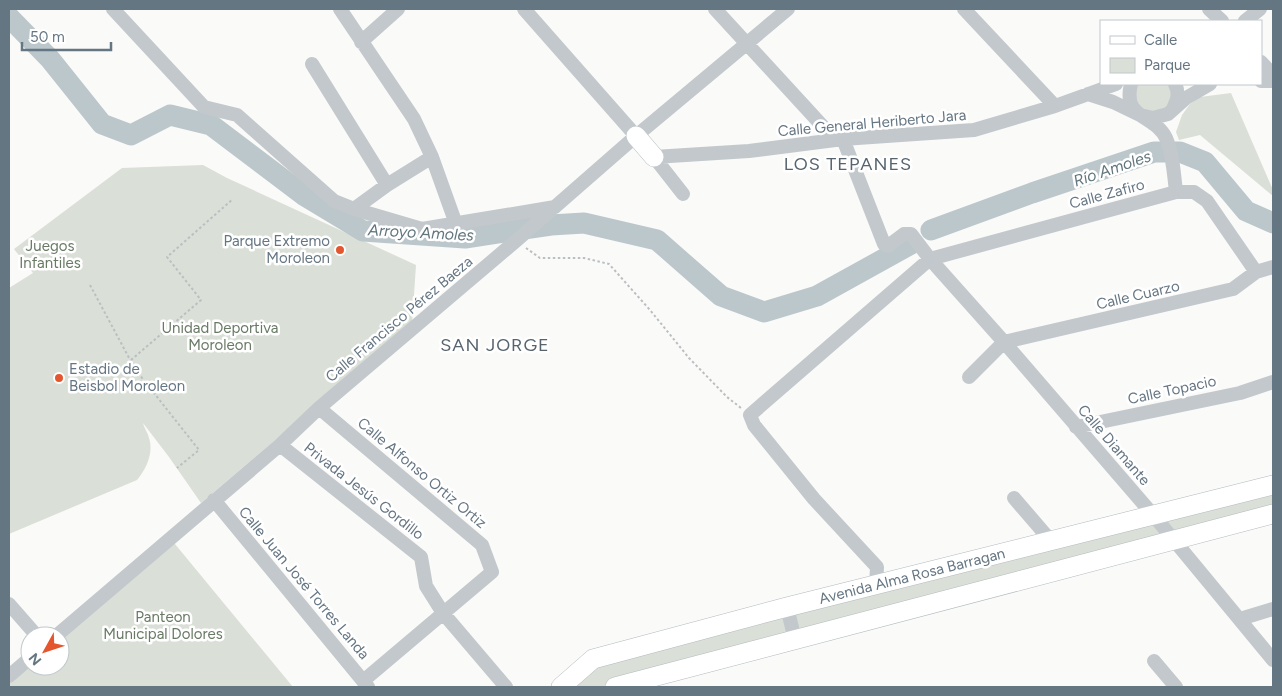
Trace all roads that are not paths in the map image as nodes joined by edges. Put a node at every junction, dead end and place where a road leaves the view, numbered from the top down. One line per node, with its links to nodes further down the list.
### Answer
1 (113, 9): 34 (street)
2 (340, 9): 12 (street)
3 (398, 9): 12 (street)
4 (524, 9): 25 (street)
5 (715, 9): 13 (street)
6 (788, 9): 13 (street, Calle Francisco Pérez Baeza)
7 (964, 9): 22 (street)
8 (1210, 9): 10 (street)
9 (1260, 9): 11 (street)
10 (1221, 20)
11 (1247, 20)
12 (362, 42): 28 (street)
13 (747, 43): 25 (street, Calle Francisco Pérez Baeza); 26 (street)
14 (1262, 63): 16 (street)
15 (312, 64): 30 (street)
16 (1273, 74)
17 (1113, 85): 21 (street, Calle General Heriberto Jara)
18 (1131, 85): 24 (street)
19 (1176, 85): 23 (street)
20 (1208, 85): 23 (street)
21 (1088, 94): 22 (street, Calle General Heriberto Jara); 24 (street)
22 (1055, 106): 26 (street, Calle General Heriberto Jara)
23 (1172, 111): 24 (street); 27 (street)
24 (1140, 115): 27 (street)
25 (636, 136): 29 (street); 33 (street, Calle Francisco Pérez Baeza)
26 (843, 139): 29 (street, Calle General Heriberto Jara); 36 (street, Calle Diamante)
27 (1166, 140): 31 (street)
28 (432, 157): 30 (street); 35 (street)
29 (654, 157): 32 (street)
30 (387, 186): 34 (street)
31 (1176, 192): 36 (street, Calle Zafiro); 38 (street, Calle Zafiro)
32 (683, 194)
33 (554, 208): 35 (street); 42 (street, Calle Francisco Pérez Baeza)
34 (354, 209): 35 (street)
35 (456, 224)
36 (928, 257): 39 (street, Calle Diamante); 52 (street)
37 (1273, 267): 38 (street, Calle Cuarzo)
38 (1256, 272): 39 (street, Calle Cuarzo)
39 (1004, 342): 40 (street); 43 (street, Calle Diamante)
40 (969, 377)
41 (1273, 382): 43 (street, Calle Topacio)
42 (319, 408): 44 (street, Calle Francisco Pérez Baeza); 56 (street, Calle Alfonso Ortiz Ortiz)
43 (1076, 427): 49 (street, Calle Diamante)
44 (280, 445): 47 (street, Calle Francisco Pérez Baeza); 56 (street, Privada Jesús Gordillo)
45 (1273, 485): 49 (street, Avenida Alma Rosa Barragan)
46 (1014, 498): 51 (street)
47 (214, 500): 59 (street, Calle Francisco Pérez Baeza); 65 (street, Calle Juan José Torres Landa)
48 (1273, 514): 50 (street, Avenida Alma Rosa Barragan)
49 (1154, 516): 50 (street, Calle Diamante); 51 (street, Avenida Alma Rosa Barragan)
50 (1174, 540): 57 (street, Calle Diamante); 60 (street, Avenida Alma Rosa Barragan)
51 (1051, 541): 52 (street, Avenida Alma Rosa Barragan)
52 (876, 586): 54 (street, Avenida Alma Rosa Barragan)
53 (9, 604): 58 (street)
54 (786, 607): 60 (street); 67 (street, Avenida Alma Rosa Barragan)
55 (1273, 609): 57 (street)
56 (443, 613): 65 (street); 66 (street, Privada Jesús Gordillo)
57 (1240, 619): 61 (street, Calle Diamante)
58 (29, 626)
59 (68, 626)
60 (795, 640): 68 (street, Avenida Alma Rosa Barragan)
61 (1273, 660)
62 (1154, 661): 69 (street)
63 (20, 667): 64 (street)
64 (9, 676)
65 (366, 684)
66 (506, 687)
67 (561, 687)
68 (615, 687)
69 (1176, 687)

